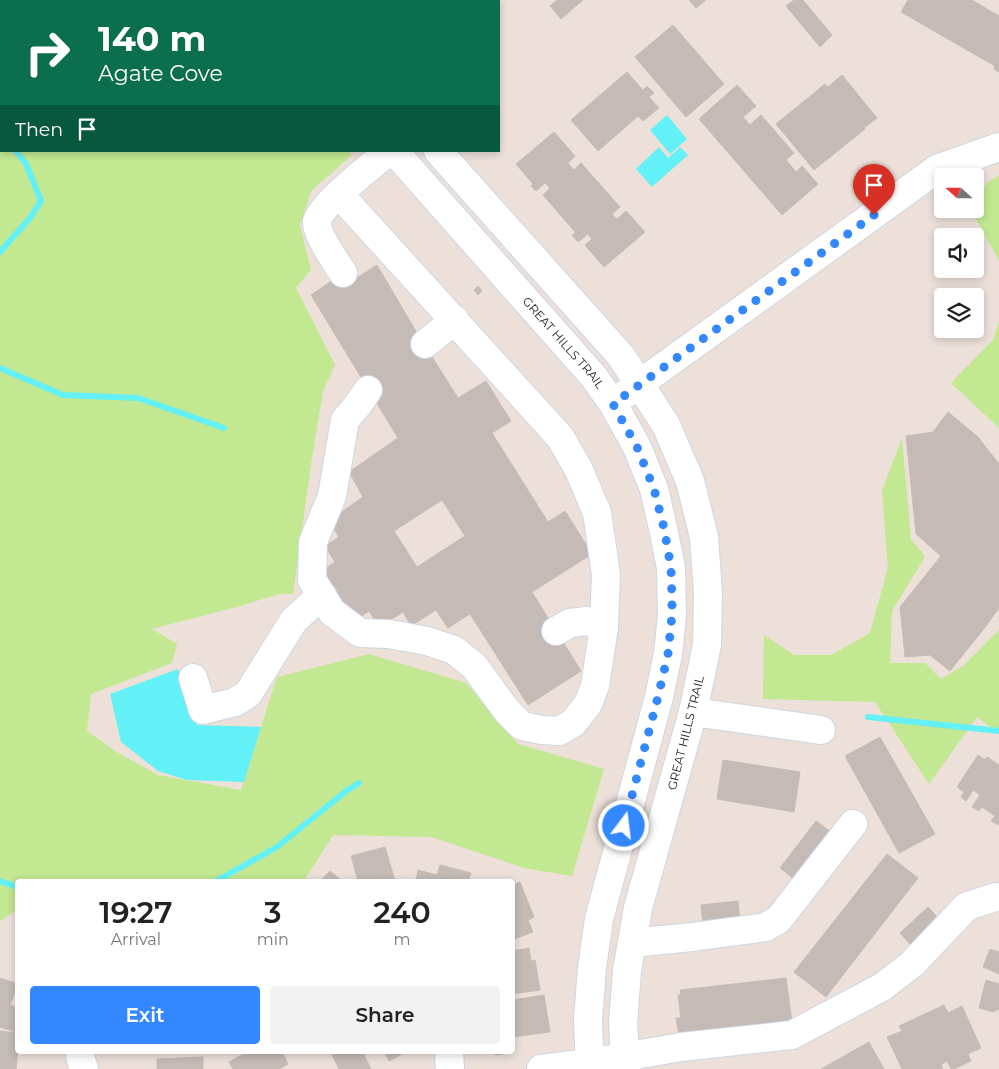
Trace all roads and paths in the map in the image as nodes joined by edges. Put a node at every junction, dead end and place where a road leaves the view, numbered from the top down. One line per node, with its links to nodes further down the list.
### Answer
1 (999, 147): 9 (street)
2 (388, 152): 5 (street)
3 (395, 152): 11 (street, GREAT HILLS TRAIL)
4 (439, 152): 9 (street, GREAT HILLS TRAIL)
5 (339, 194): 6 (street); 7 (street)
6 (343, 273)
7 (455, 320): 8 (street); 13 (street)
8 (424, 344)
9 (640, 384): 11 (street); 16 (street, GREAT HILLS TRAIL)
10 (368, 390): 12 (street)
11 (613, 404): 24 (street, GREAT HILLS TRAIL)
12 (322, 595): 13 (street); 15 (street)
13 (604, 627): 14 (street)
14 (556, 630)
15 (193, 678)
16 (693, 712): 17 (street); 20 (street, GREAT HILLS TRAIL)
17 (821, 730)
18 (853, 824): 20 (street)
19 (999, 897): 22 (street)
20 (632, 943): 23 (street, GREAT HILLS TRAIL)
21 (448, 1054): 25 (street)
22 (683, 1058): 23 (street)
23 (625, 1063): 24 (street)
24 (590, 1066): 26 (street)
25 (450, 1069)
26 (541, 1069)

